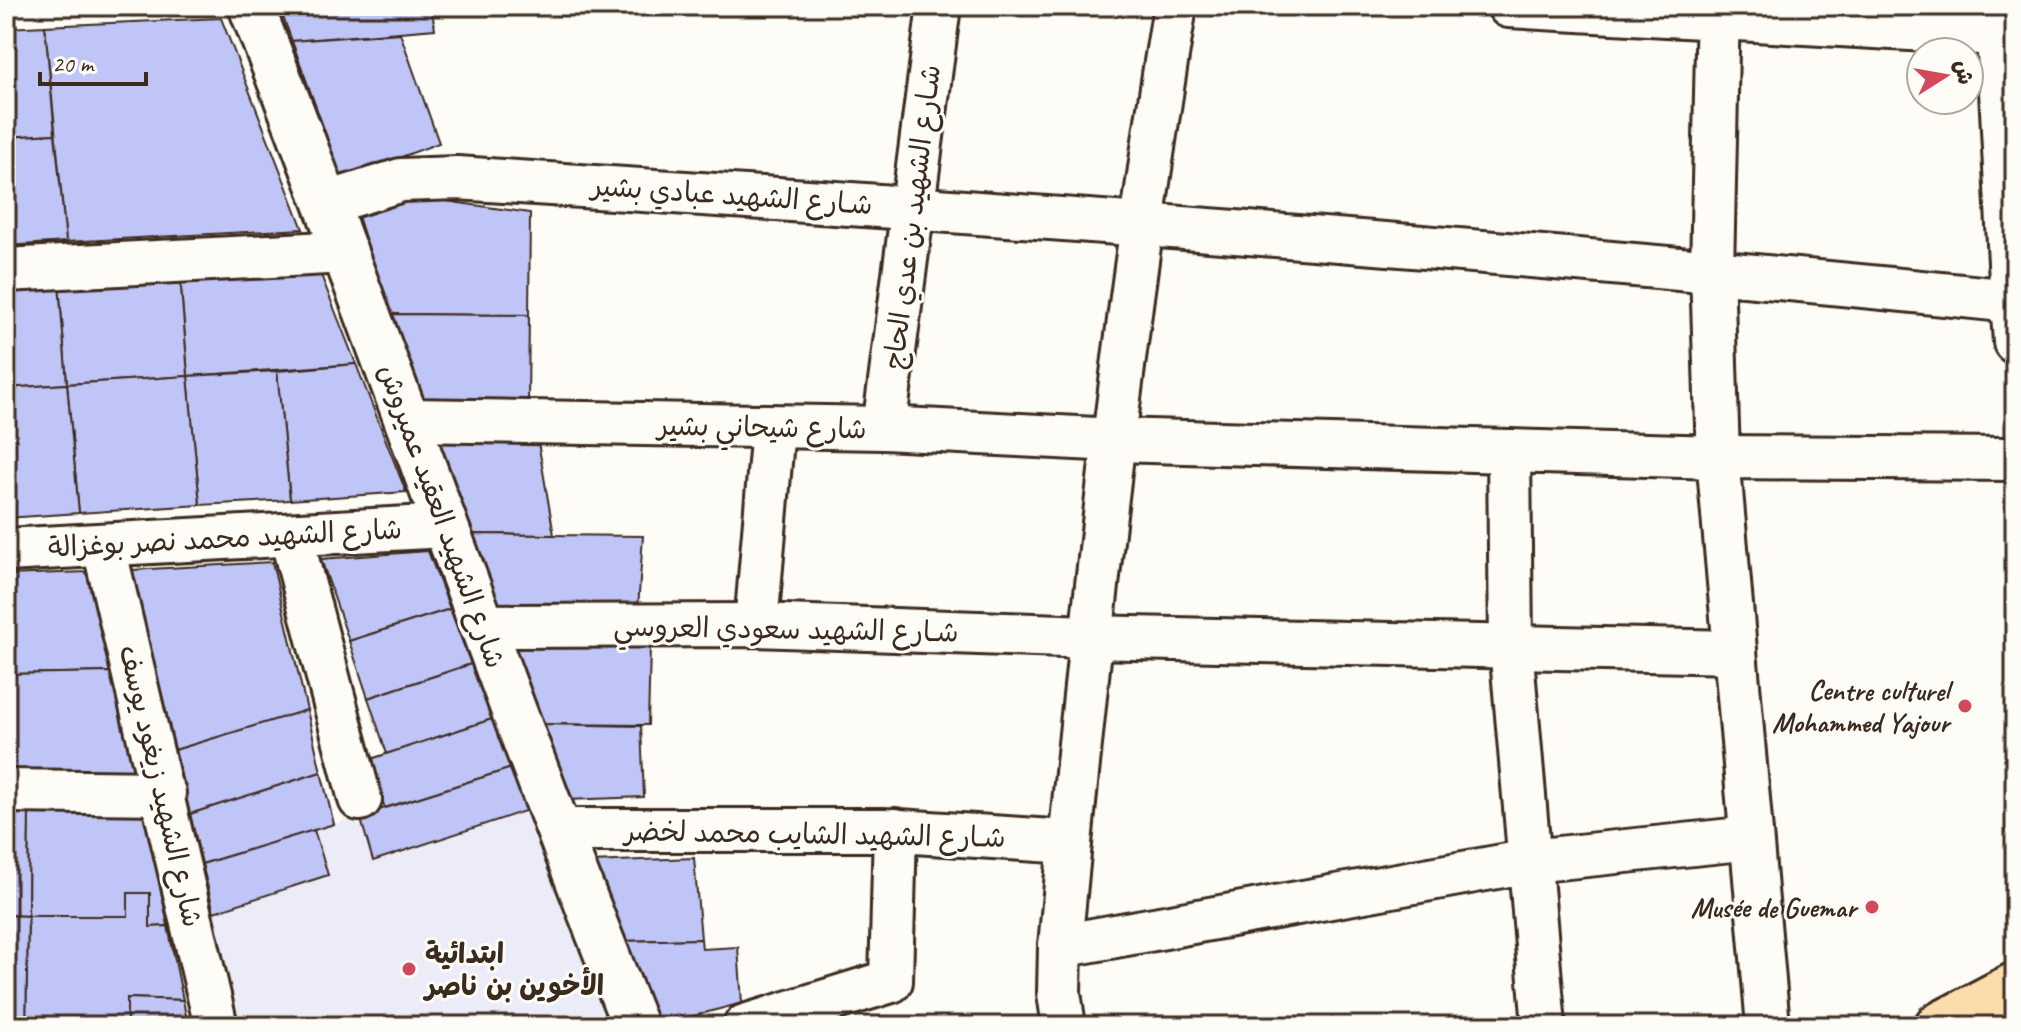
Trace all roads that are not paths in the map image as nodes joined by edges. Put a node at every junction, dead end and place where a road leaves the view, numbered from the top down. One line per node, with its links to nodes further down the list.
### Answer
1 (251, 6): 7 (street, شارع الشهيد العقيد عميروش)
2 (939, 6): 8 (street, شـارع الشهيد بن عدي الحاج)
3 (1175, 6): 9 (street)
4 (1509, 6): 5 (street)
5 (1718, 12): 6 (street); 12 (street)
6 (2006, 35): 13 (street)
7 (328, 203): 8 (street, شـارع الشهيد عبادي بشير); 10 (street, شارع الشهيد العقيد عميروش)
8 (913, 207): 9 (street, شـارع الشهيد عبادي بشير); 17 (street, شـارع الشهيد بن عدي الحاج)
9 (1139, 226): 12 (street, شـارع الشهيد عبادي بشير); 18 (street)
10 (346, 252): 11 (street); 15 (street, شارع الشهيد العقيد عميروش)
11 (6, 270)
12 (1712, 270): 13 (street, شـارع الشهيد عبادي بشير); 20 (street)
13 (2014, 300): 14 (street)
14 (2015, 342)
15 (408, 420): 16 (street, شارع شيحاني بشير); 22 (street, شارع الشهيد العقيد عميروش)
16 (773, 428): 17 (street, شارع شيحاني بشير); 26 (street)
17 (884, 428): 18 (street, شارع شيحاني بشير)
18 (1115, 440): 19 (street, شارع شيحاني بشير); 28 (street)
19 (1509, 451): 20 (street, شارع شيحاني بشير); 29 (street)
20 (1718, 457): 21 (street, شارع شيحاني بشير); 30 (street)
21 (2015, 459)
22 (445, 526): 23 (street, شارع الشهيد محمد نصر بوغزالة); 27 (street, شارع الشهيد العقيد عميروش)
23 (291, 536): 24 (street, شارع الشهيد محمد نصر بوغزالة); 33 (street)
24 (104, 547): 25 (street, شارع الشهيد محمد نصر بوغزالة); 32 (street, شارع الشهيد زيغود يوسف)
25 (6, 550)
26 (756, 625): 27 (street, شـارع الشهيد سعودي العروسي); 28 (street, شـارع الشهيد سعودي العروسي)
27 (481, 626): 34 (street, شارع الشهيد العقيد عميروش)
28 (1090, 637): 29 (street, شـارع الشهيد سعودي العروسي); 37 (street)
29 (1511, 646): 30 (street, شـارع الشهيد سعودي العروسي); 38 (street)
30 (1735, 652): 36 (street)
31 (6, 791): 32 (street)
32 (164, 793): 41 (street, شارع الشهيد زيغود يوسف)
33 (360, 799)
34 (559, 830): 35 (street, شـارع الشهيد الشايب محمد لخضر); 42 (street, شارع الشهيد العقيد عميروش)
35 (895, 830): 37 (street, شـارع الشهيد الشايب محمد لخضر); 43 (street)
36 (1751, 838): 38 (street); 46 (street)
37 (1070, 842): 39 (street)
38 (1530, 861): 39 (street); 45 (street)
39 (1060, 946): 44 (street)
40 (2015, 985): 47 (highway)
41 (216, 1026)
42 (635, 1026)
43 (745, 1026)
44 (1064, 1026)
45 (1544, 1026)
46 (1768, 1026)
47 (1937, 1026)

